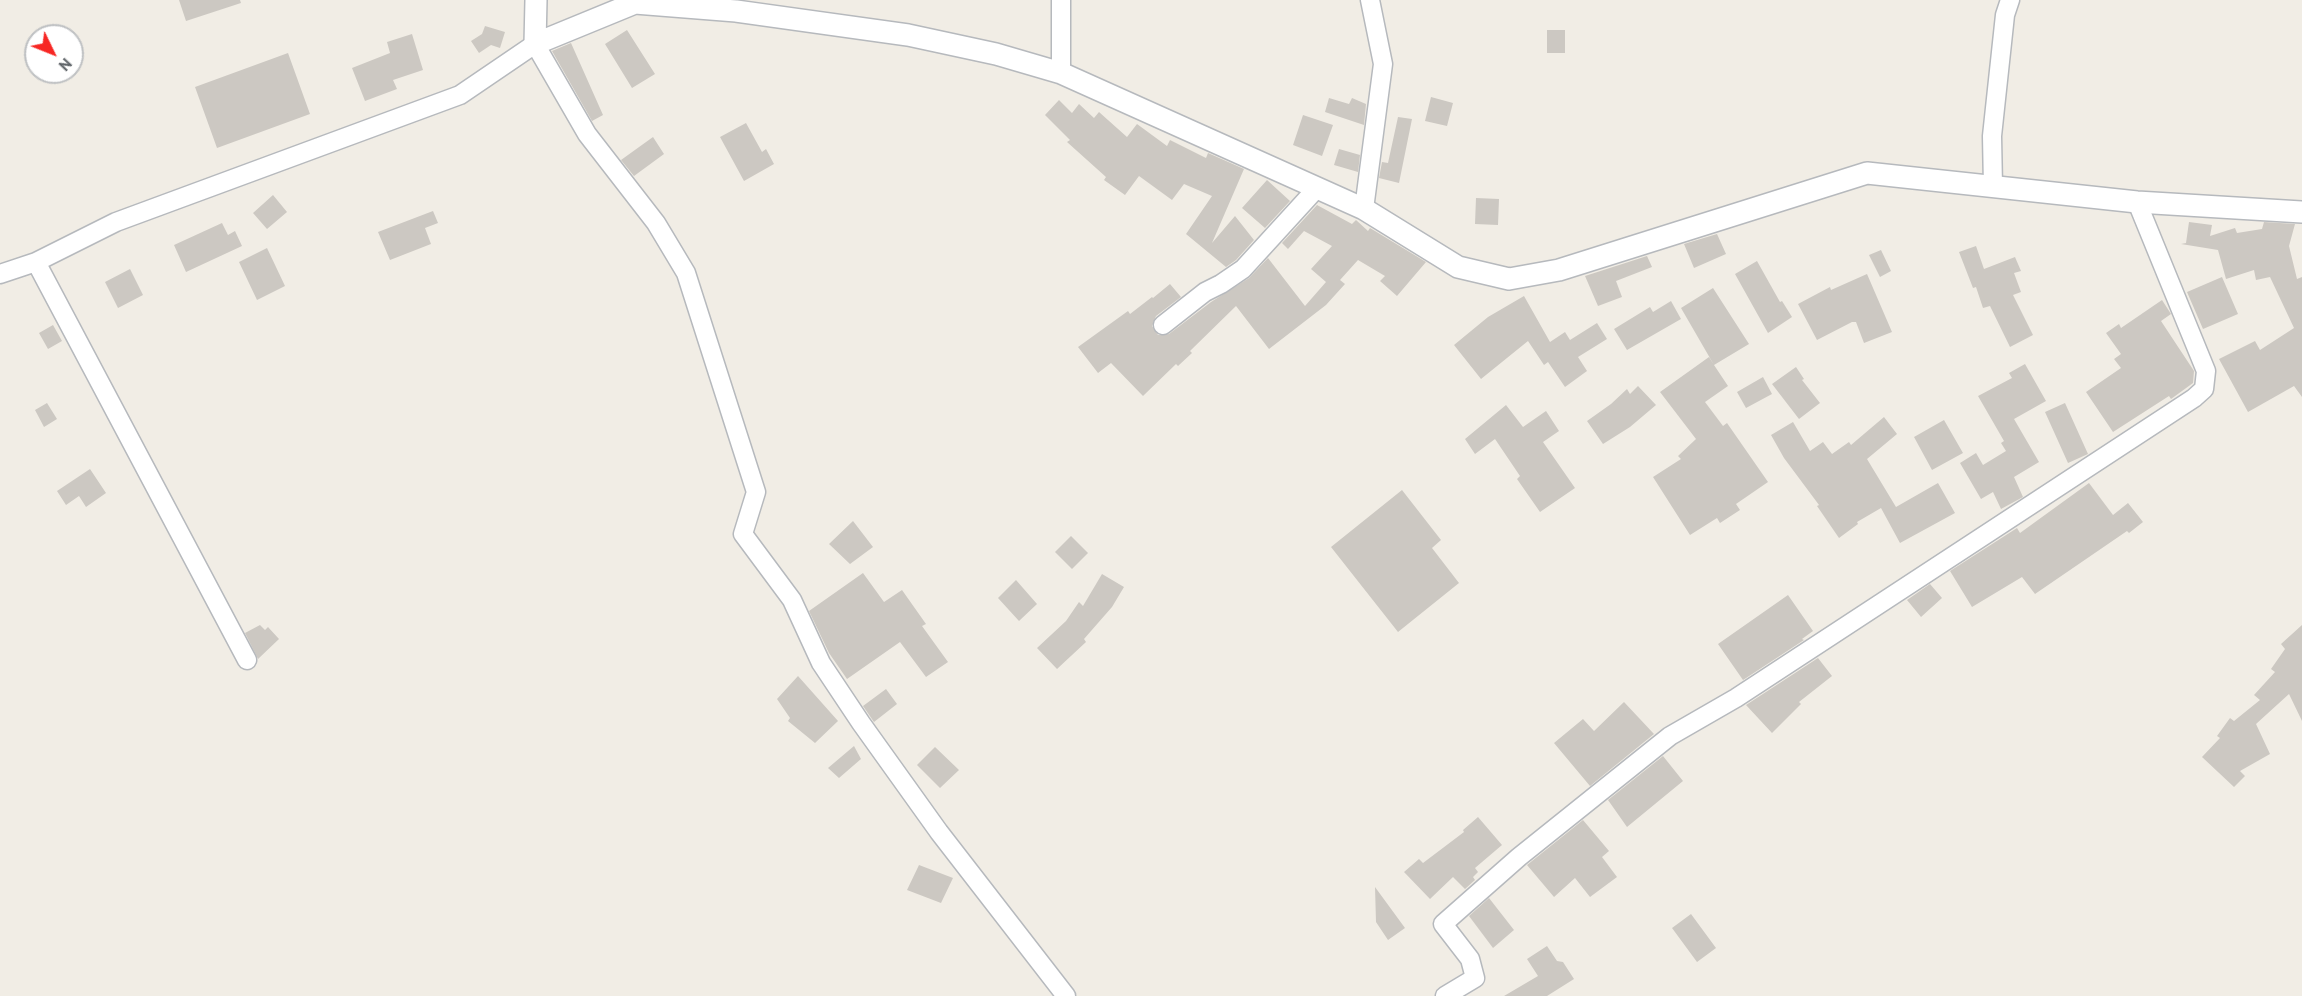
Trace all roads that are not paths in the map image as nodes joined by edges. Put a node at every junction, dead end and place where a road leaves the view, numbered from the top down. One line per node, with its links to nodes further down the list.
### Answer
1 (536, 0): 5 (street)
2 (1061, 0): 6 (street)
3 (1370, 0): 10 (street)
4 (2010, 0): 7 (street)
5 (535, 44): 6 (street); 12 (street); 16 (street)
6 (1061, 74): 8 (street)
7 (1993, 187): 9 (street); 10 (street)
8 (1317, 188): 10 (street); 14 (street)
9 (2138, 202): 11 (street); 17 (street)
10 (1364, 209)
11 (2302, 212)
12 (36, 262): 13 (street); 15 (street)
13 (0, 274)
14 (1163, 325)
15 (247, 660)
16 (1066, 996)
17 (1445, 996)

